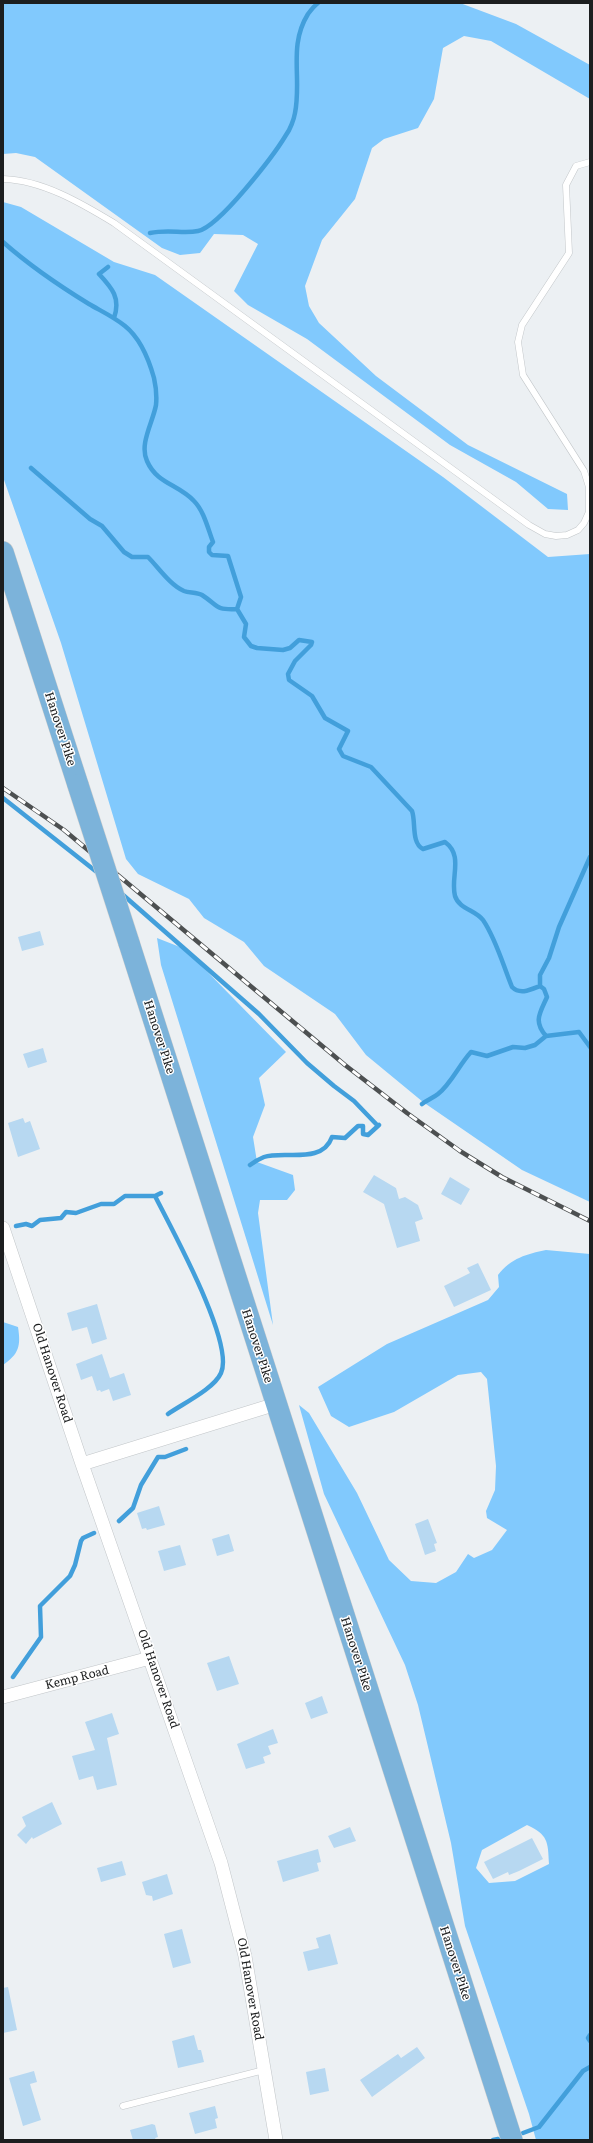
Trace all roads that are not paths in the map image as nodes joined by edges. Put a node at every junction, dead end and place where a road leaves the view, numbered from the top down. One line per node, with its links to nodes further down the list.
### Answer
1 (590, 162): 2 (lane)
2 (3, 179)
3 (3, 552): 5 (highway, Hanover Pike, bridge)
4 (3, 1228): 6 (street, Old Hanover Road)
5 (276, 1404): 6 (street); 12 (highway, Hanover Pike)
6 (82, 1464): 7 (street, Old Hanover Road)
7 (150, 1658): 8 (street, Kemp Road); 9 (street, Old Hanover Road)
8 (3, 1697)
9 (264, 2070): 10 (lane); 11 (street, Old Hanover Road)
10 (123, 2106)
11 (276, 2140)
12 (512, 2140)

